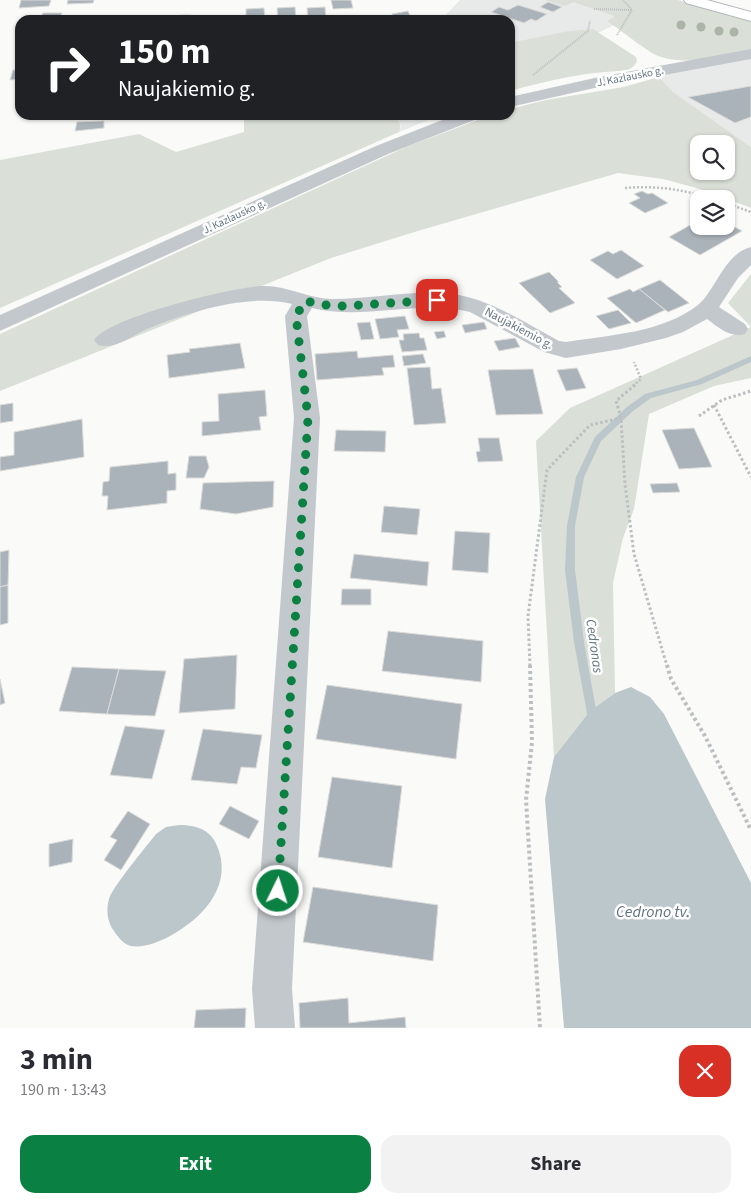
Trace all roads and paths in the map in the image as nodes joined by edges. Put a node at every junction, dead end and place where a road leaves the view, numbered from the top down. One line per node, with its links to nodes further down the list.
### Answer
1 (622, 0): 4 (path)
2 (692, 0): 5 (highway)
3 (594, 9): 4 (path)
4 (632, 10): 7 (path)
5 (751, 17)
6 (590, 21): 9 (path)
7 (617, 35)
8 (751, 54): 10 (street, J. Kazlausko g.)
9 (533, 75)
10 (515, 101)
11 (458, 120): 19 (street, J. Kazlausko g.)
12 (625, 188): 13 (path)
13 (690, 194)
14 (735, 206): 15 (path)
15 (751, 212)
16 (751, 254): 18 (street)
17 (305, 301): 21 (street, Naujakiemio g.); 22 (street, Naujakiemio g.); 29 (street)
18 (707, 309): 20 (street); 22 (street, Naujakiemio g.)
19 (0, 324)
20 (737, 329)
21 (106, 340)
22 (624, 340): 26 (path)
23 (751, 391): 24 (path)
24 (714, 405): 25 (path); 27 (path)
25 (699, 416)
26 (621, 418): 28 (path); 30 (path)
27 (751, 477)
28 (751, 830)
29 (275, 1028)
30 (540, 1028)

